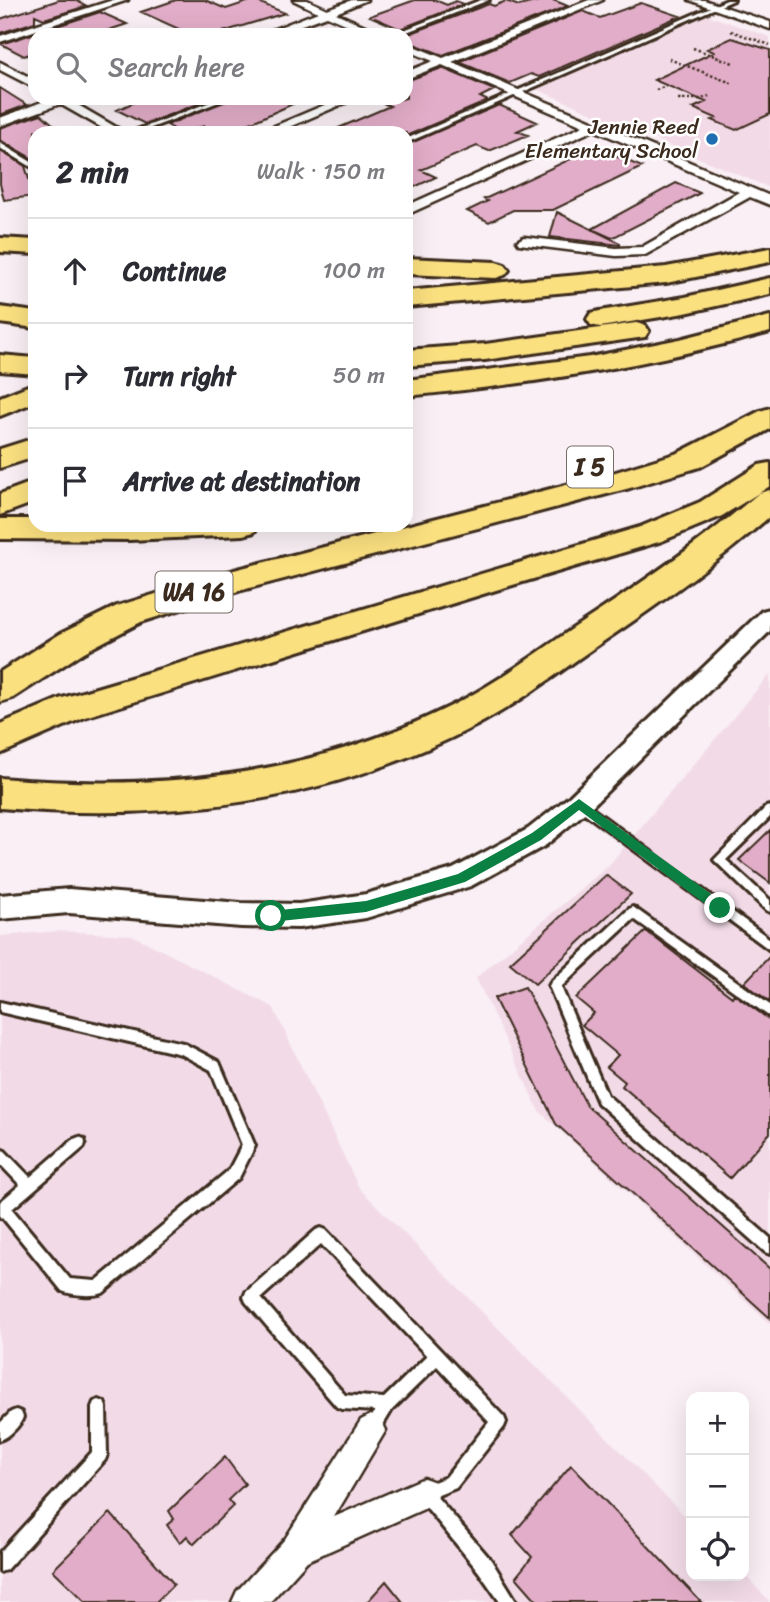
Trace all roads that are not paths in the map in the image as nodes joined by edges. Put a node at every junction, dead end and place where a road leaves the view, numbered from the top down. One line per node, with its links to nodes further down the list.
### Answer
1 (123, 0): 11 (street)
2 (298, 0): 9 (street)
3 (362, 0): 9 (street)
4 (486, 0): 14 (lane)
5 (598, 0): 18 (street)
6 (694, 0): 8 (street)
7 (731, 0): 8 (lane)
8 (714, 7): 10 (street); 24 (lane)
9 (327, 12): 12 (street); 13 (street)
10 (770, 26)
11 (35, 28)
12 (283, 28)
13 (364, 28)
14 (412, 28)
15 (28, 30): 16 (street)
16 (0, 39)
17 (413, 49): 18 (street)
18 (442, 62): 21 (street); 24 (street)
19 (0, 65): 20 (street)
20 (15, 73): 22 (street); 23 (street)
21 (413, 73)
22 (0, 78)
23 (28, 81)
24 (517, 93): 33 (street); 34 (lane)
25 (51, 105): 29 (street)
26 (70, 105): 30 (street)
27 (207, 105): 31 (lane)
28 (334, 105): 32 (street)
29 (0, 122)
30 (108, 126)
31 (151, 126)
32 (281, 126)
33 (593, 126): 37 (street); 39 (street)
34 (413, 138)
35 (0, 145): 36 (lane)
36 (28, 163)
37 (749, 192): 38 (street); 40 (street)
38 (770, 201)
39 (413, 208)
40 (524, 241)
41 (0, 245): 42 (highway)
42 (28, 247)
43 (770, 253): 44 (highway); 46 (highway)
44 (413, 266)
45 (770, 286): 51 (highway)
46 (413, 298)
47 (770, 298): 53 (highway)
48 (0, 315): 49 (highway)
49 (28, 319)
50 (770, 324): 57 (highway)
51 (413, 336)
52 (770, 351): 58 (highway)
53 (413, 357)
54 (0, 363): 55 (highway)
55 (28, 365)
56 (28, 395): 59 (highway)
57 (413, 400)
58 (413, 401)
59 (0, 407)
60 (770, 415): 65 (highway, I 5); 69 (highway, WA 16)
61 (770, 472): 70 (highway)
62 (28, 494): 64 (highway)
63 (770, 500): 71 (highway)
64 (0, 505)
65 (413, 508)
66 (10, 530): 67 (highway)
67 (28, 530)
68 (770, 617): 72 (street)
69 (0, 689)
70 (0, 740)
71 (0, 793)
72 (579, 803): 74 (street); 76 (lane)
73 (770, 810): 75 (lane)
74 (0, 907)
75 (770, 907)
76 (770, 945)
77 (0, 1007): 82 (lane)
78 (770, 1012): 83 (lane)
79 (79, 1143): 81 (lane)
80 (0, 1155): 81 (lane)
81 (30, 1186): 82 (lane)
82 (2, 1209)
83 (770, 1247)
84 (437, 1356): 85 (lane); 85 (lane); 90 (lane)
85 (387, 1405): 88 (lane)
86 (99, 1407): 92 (lane)
87 (16, 1417): 89 (lane)
88 (371, 1430): 91 (street)
89 (0, 1433)
90 (424, 1493): 91 (street); 94 (lane)
91 (296, 1550): 93 (street)
92 (0, 1564)
93 (248, 1602)
94 (509, 1602)

